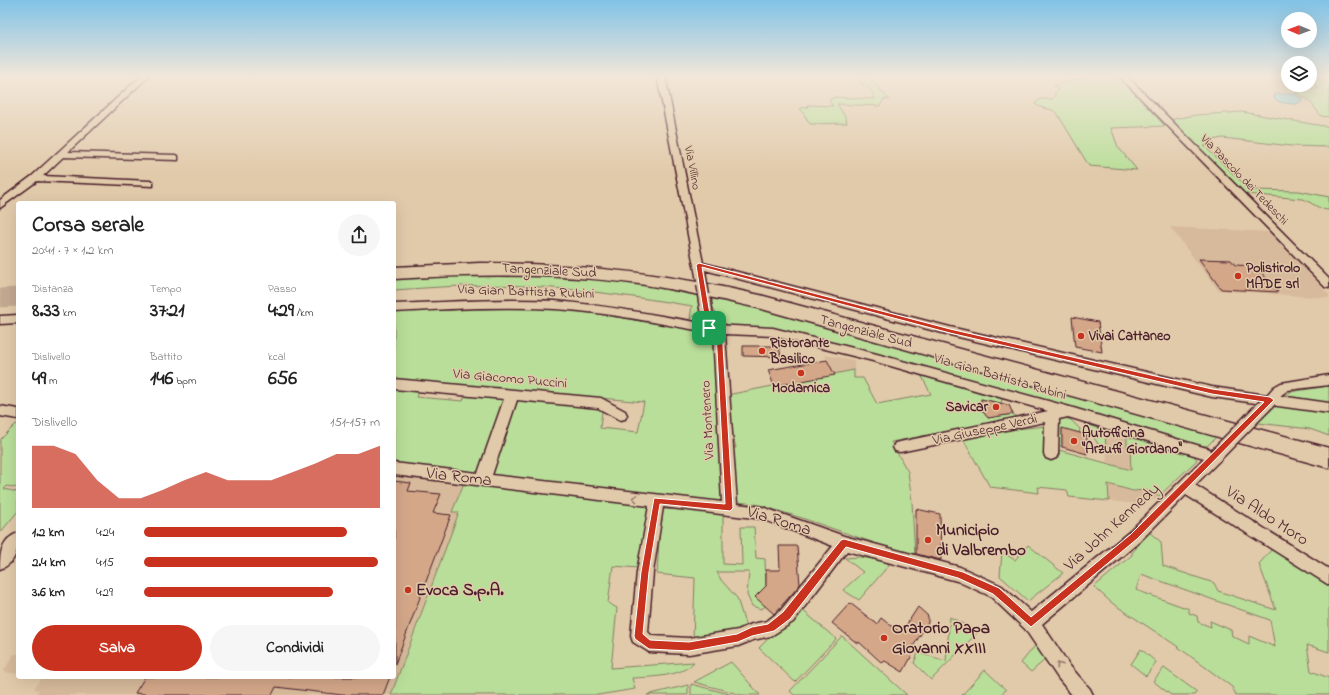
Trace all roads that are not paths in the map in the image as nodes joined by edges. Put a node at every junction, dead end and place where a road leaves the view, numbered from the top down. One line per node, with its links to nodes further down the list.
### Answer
1 (110, 108): 4 (street)
2 (667, 108): 9 (street, Via Villino)
3 (1156, 108): 11 (street, Via Pascolo dei Tedeschi)
4 (62, 154): 5 (street); 6 (street)
5 (175, 158)
6 (35, 178): 7 (street); 8 (street)
7 (150, 184)
8 (0, 205)
9 (699, 265): 15 (street, Via Villino, bridge); 19 (street)
10 (396, 273): 26 (highway, Tangenziale Sud)
11 (1329, 285)
12 (396, 308): 15 (street, Via Gian Battista Rubini)
13 (16, 319): 14 (street)
14 (0, 320)
15 (714, 329): 22 (street, Via Gian Battista Rubini); 37 (street, Via Montenero)
16 (1329, 380): 19 (street, Via John Kennedy)
17 (396, 384): 18 (street, Via Giacomo Puccini)
18 (512, 395): 24 (street, Via Giacomo Puccini); 34 (street)
19 (1270, 400): 20 (street); 30 (street, Via John Kennedy, bridge)
20 (1329, 408)
21 (0, 411): 23 (street)
22 (1070, 412): 25 (street, Via Giuseppe Verdi); 30 (street, Via Gian Battista Rubini)
23 (16, 414)
24 (620, 415)
25 (1052, 416): 28 (street, Via Giuseppe Verdi); 29 (street)
26 (1220, 428): 27 (highway); 31 (highway, Tangenziale Sud); 33 (highway)
27 (1329, 444)
28 (900, 447)
29 (1051, 454)
30 (1215, 456): 35 (street, Via John Kennedy)
31 (1329, 458)
32 (396, 469): 34 (street, Via Roma)
33 (1329, 472)
34 (483, 480): 36 (street, Via Roma, one-way to 34)
35 (1184, 486): 41 (street, Via Aldo Moro); 42 (street, Via John Kennedy)
36 (656, 501): 37 (street, Via Roma); 39 (street)
37 (730, 508): 39 (street, Via Roma)
38 (16, 542): 40 (street)
39 (844, 543): 42 (street, Via Roma)
40 (0, 562)
41 (1329, 578)
42 (1031, 622): 43 (street, Via Roma, one-way to 42)
43 (1084, 695)

